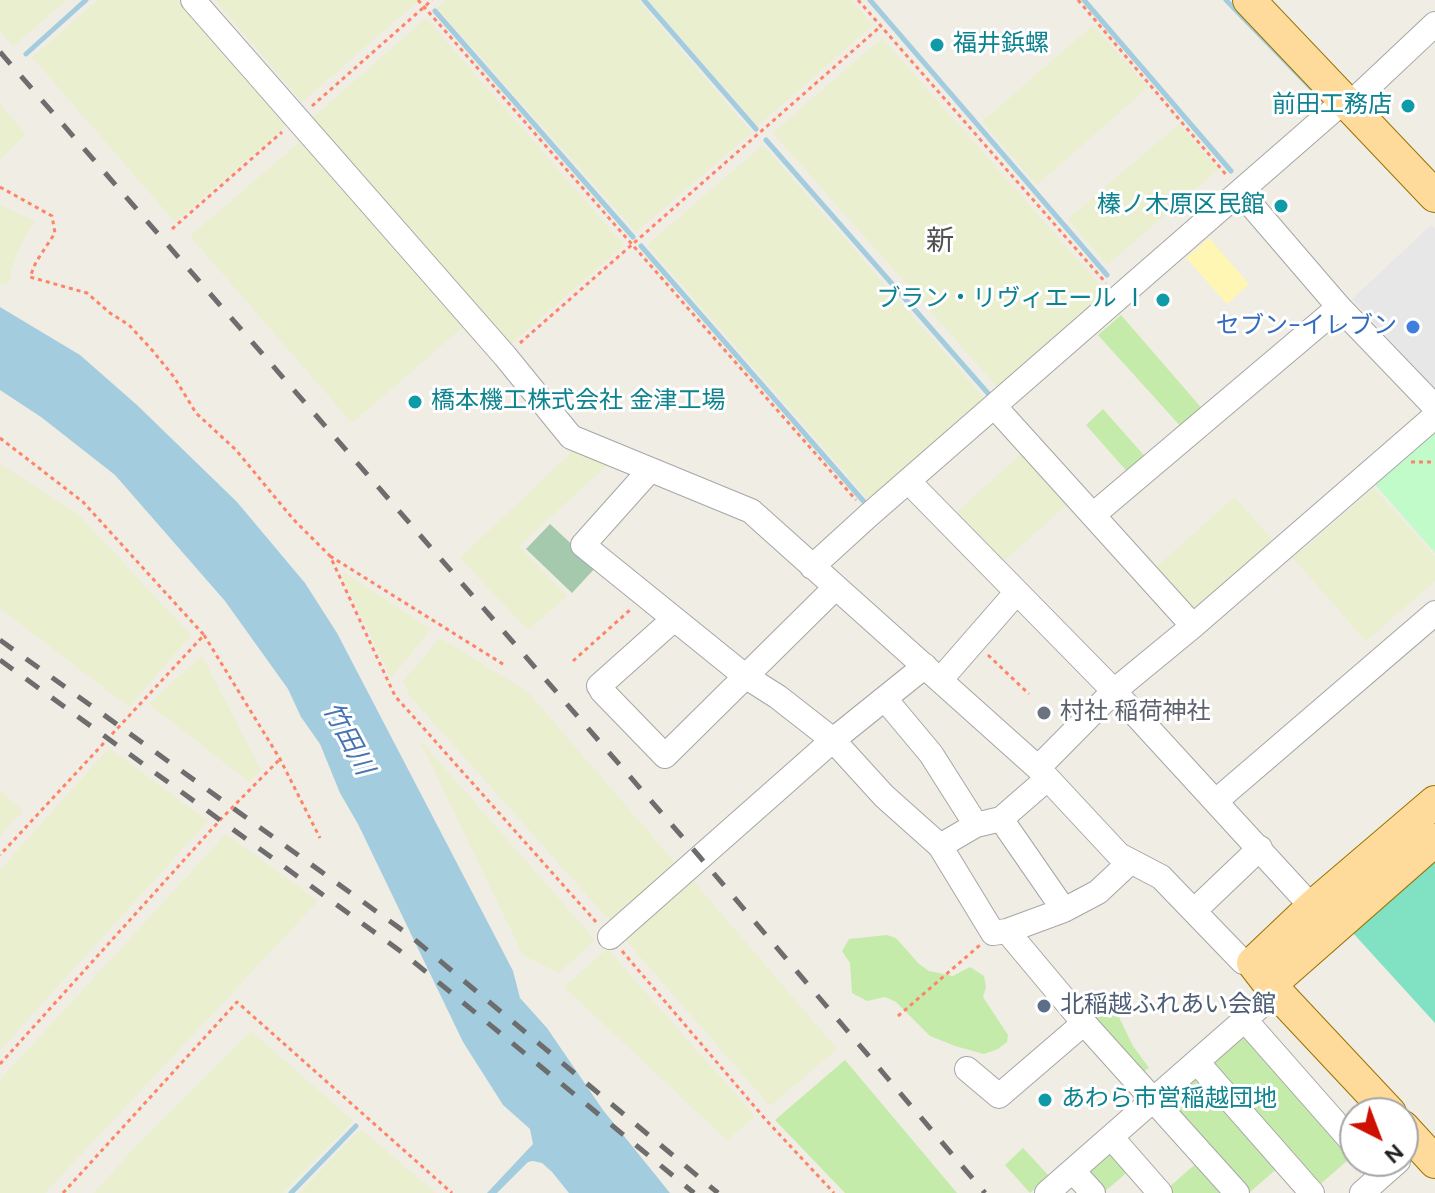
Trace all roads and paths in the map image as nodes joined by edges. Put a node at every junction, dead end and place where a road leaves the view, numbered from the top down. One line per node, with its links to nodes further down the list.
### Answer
1 (193, 0): 11 (street)
2 (418, 0): 7 (path)
3 (432, 0): 7 (path)
4 (858, 0): 9 (path)
5 (1078, 0): 13 (path)
6 (1249, 0): 10 (main road)
7 (424, 7): 11 (path); 16 (path)
8 (1435, 24): 10 (street)
9 (881, 26): 16 (path); 17 (path)
10 (1347, 102): 13 (street); 14 (main road)
11 (298, 118): 15 (path); 19 (street)
12 (0, 187): 30 (path)
13 (1241, 193): 17 (street); 18 (street)
14 (1435, 196)
15 (172, 229)
16 (634, 246): 19 (path); 28 (path)
17 (1119, 298): 20 (street)
18 (1339, 307): 21 (street); 29 (street)
19 (505, 356): 26 (street)
20 (995, 407): 27 (street); 29 (street)
21 (1435, 407)
22 (1435, 416): 37 (street)
23 (0, 438): 38 (path)
24 (1406, 461): 25 (path)
25 (1435, 462)
26 (650, 470): 31 (street); 34 (street)
27 (909, 482): 28 (street); 33 (street)
28 (869, 515): 31 (street)
29 (1093, 515): 37 (street)
30 (330, 556): 41 (path); 64 (path)
31 (812, 567): 32 (street)
32 (836, 587): 42 (street); 43 (street)
33 (1016, 593): 39 (street); 44 (street)
34 (645, 596): 36 (street); 40 (path)
35 (1435, 613): 50 (street)
36 (674, 619): 43 (street); 43 (street)
37 (1193, 626): 44 (street)
38 (204, 635): 48 (path); 58 (path)
39 (975, 642): 42 (street); 45 (path)
40 (573, 661)
41 (506, 666)
42 (933, 672): 46 (street); 49 (street)
43 (745, 676): 47 (street)
44 (1114, 691): 49 (street); 50 (street)
45 (1029, 694)
46 (885, 699): 47 (street); 53 (street)
47 (833, 740): 56 (street); 64 (street)
48 (280, 759): 54 (path); 70 (path)
49 (1042, 773): 52 (street); 59 (street)
50 (1216, 801): 57 (street)
51 (1435, 802): 60 (main road)
52 (1001, 819): 53 (street); 61 (street)
53 (976, 825): 56 (street)
54 (320, 838)
55 (1435, 840): 65 (main road)
56 (940, 846): 63 (street)
57 (1260, 848): 60 (street); 62 (street)
58 (0, 855)
59 (1130, 862): 61 (street); 62 (street)
60 (1312, 907): 65 (main road)
61 (1064, 910): 63 (street)
62 (1195, 910): 65 (street)
63 (1000, 932): 66 (path); 68 (street)
64 (610, 937): 80 (path)
65 (1261, 974): 67 (street); 72 (main road)
66 (898, 1016)
67 (1245, 1020): 69 (street); 74 (street)
68 (1084, 1023): 71 (street); 73 (street)
69 (1197, 1062): 73 (street); 85 (street)
70 (0, 1064)
71 (967, 1069)
72 (1375, 1097)
73 (1154, 1099): 75 (street); 84 (street)
74 (1339, 1127)
75 (1111, 1137): 76 (street); 83 (street)
76 (1073, 1171): 81 (street); 82 (street)
77 (1378, 1177): 86 (street)
78 (63, 1193): 79 (path)
79 (452, 1193)
80 (834, 1193)
81 (1047, 1193)
82 (1093, 1193)
83 (1160, 1193)
84 (1237, 1193)
85 (1312, 1193)
86 (1362, 1193)

